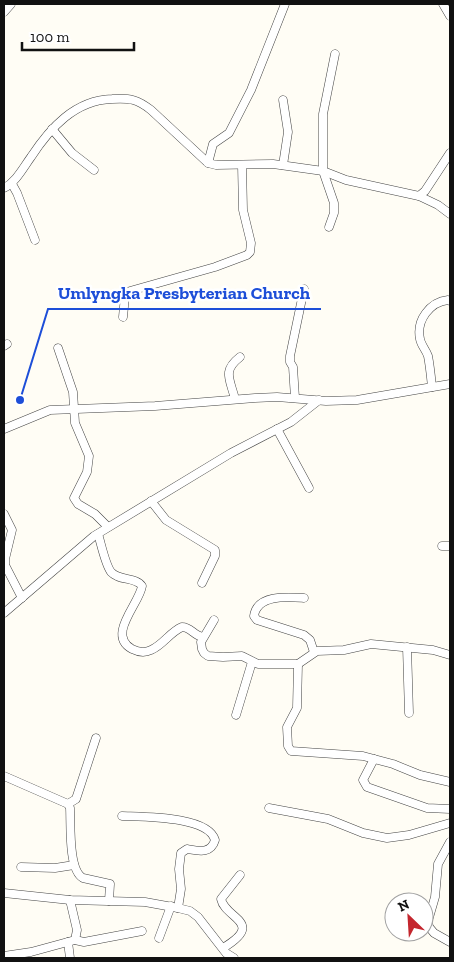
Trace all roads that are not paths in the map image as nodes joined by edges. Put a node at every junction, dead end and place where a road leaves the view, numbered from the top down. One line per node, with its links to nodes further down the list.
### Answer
1 (11, 4): 4 (street)
2 (285, 4): 10 (street)
3 (444, 4): 5 (street)
4 (4, 12)
5 (450, 16)
6 (335, 54): 14 (street)
7 (283, 100): 12 (street)
8 (52, 129): 10 (street); 13 (street); 15 (street)
9 (450, 153): 17 (street)
10 (208, 163): 11 (street)
11 (242, 165): 12 (street); 23 (street)
12 (283, 166): 14 (street)
13 (94, 170)
14 (323, 171): 17 (street); 19 (street)
15 (12, 184): 16 (street); 20 (street)
16 (4, 188)
17 (420, 196): 18 (street)
18 (450, 214)
19 (329, 227)
20 (35, 240)
21 (304, 289): 28 (street)
22 (450, 301): 27 (street)
23 (123, 317)
24 (58, 348): 31 (street)
25 (240, 357): 29 (street)
26 (450, 384): 27 (street)
27 (432, 387): 30 (street)
28 (295, 398): 29 (street); 30 (street)
29 (235, 399): 31 (street)
30 (319, 400): 33 (street)
31 (75, 410): 32 (street); 37 (street)
32 (4, 429)
33 (277, 429): 34 (street); 35 (street)
34 (309, 488)
35 (151, 501): 37 (street); 39 (street)
36 (4, 514): 40 (street)
37 (108, 528): 38 (street)
38 (98, 534): 40 (street); 44 (street)
39 (202, 583)
40 (22, 598): 42 (street)
41 (304, 598): 46 (street)
42 (4, 613)
43 (214, 620): 44 (street)
44 (203, 637): 48 (street)
45 (407, 647): 46 (street); 47 (street); 50 (street)
46 (314, 652): 49 (street)
47 (450, 655)
48 (252, 662): 49 (street); 51 (street)
49 (298, 664): 53 (street)
50 (408, 713)
51 (236, 715)
52 (96, 738): 56 (street)
53 (374, 759): 55 (street); 58 (street)
54 (4, 776): 56 (street)
55 (450, 782)
56 (68, 804): 62 (street)
57 (269, 808): 60 (street)
58 (450, 809)
59 (122, 816): 68 (street)
60 (450, 823)
61 (450, 842): 72 (street)
62 (74, 865): 63 (street); 67 (street)
63 (21, 868)
64 (240, 875): 73 (street)
65 (4, 893): 66 (street)
66 (70, 900): 67 (street); 71 (street)
67 (110, 900): 68 (street)
68 (174, 907): 70 (street); 73 (street)
69 (142, 931): 71 (street)
70 (159, 938)
71 (72, 941): 74 (street); 76 (street)
72 (450, 942)
73 (224, 953): 77 (street)
74 (31, 955): 75 (street)
75 (4, 956)
76 (70, 958)
77 (234, 958)

